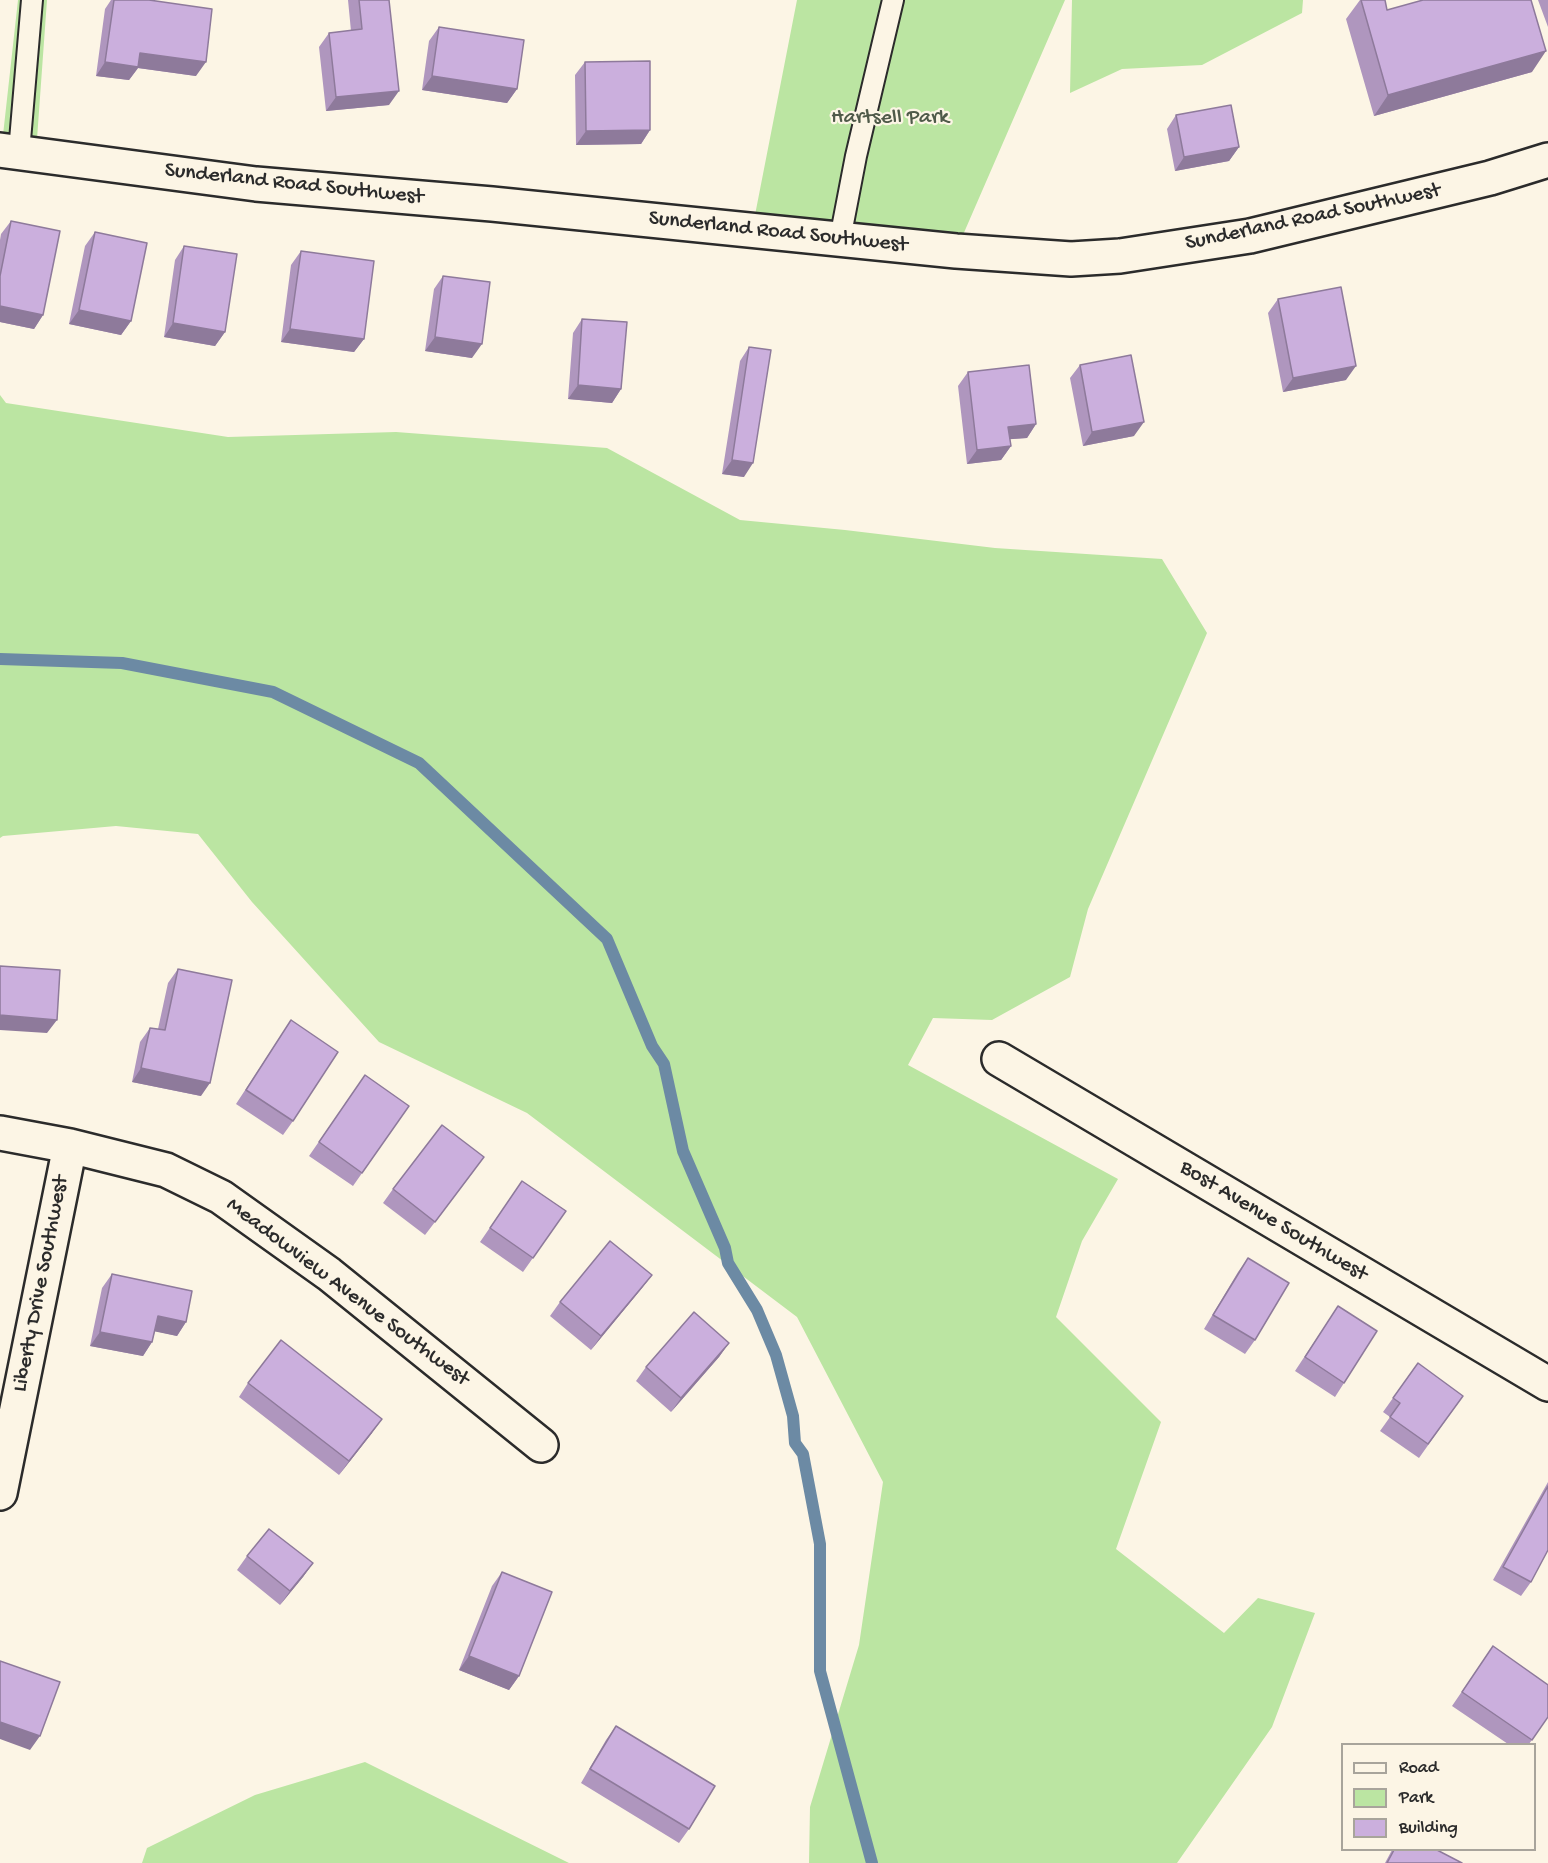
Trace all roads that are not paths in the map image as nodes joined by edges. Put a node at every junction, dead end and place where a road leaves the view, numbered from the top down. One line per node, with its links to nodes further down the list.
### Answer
1 (32, 0): 3 (lane)
2 (893, 0): 5 (lane)
3 (9, 151): 5 (street, Sunderland Road Southwest)
4 (1548, 160): 5 (street, Sunderland Road Southwest)
5 (840, 239)
6 (999, 1059): 9 (street, Bost Avenue Southwest)
7 (0, 1133): 8 (street, Meadowview Avenue Southwest)
8 (70, 1146): 10 (street, Meadowview Avenue Southwest); 11 (street, Liberty Drive Southwest)
9 (1548, 1384)
10 (541, 1445)
11 (0, 1493)

